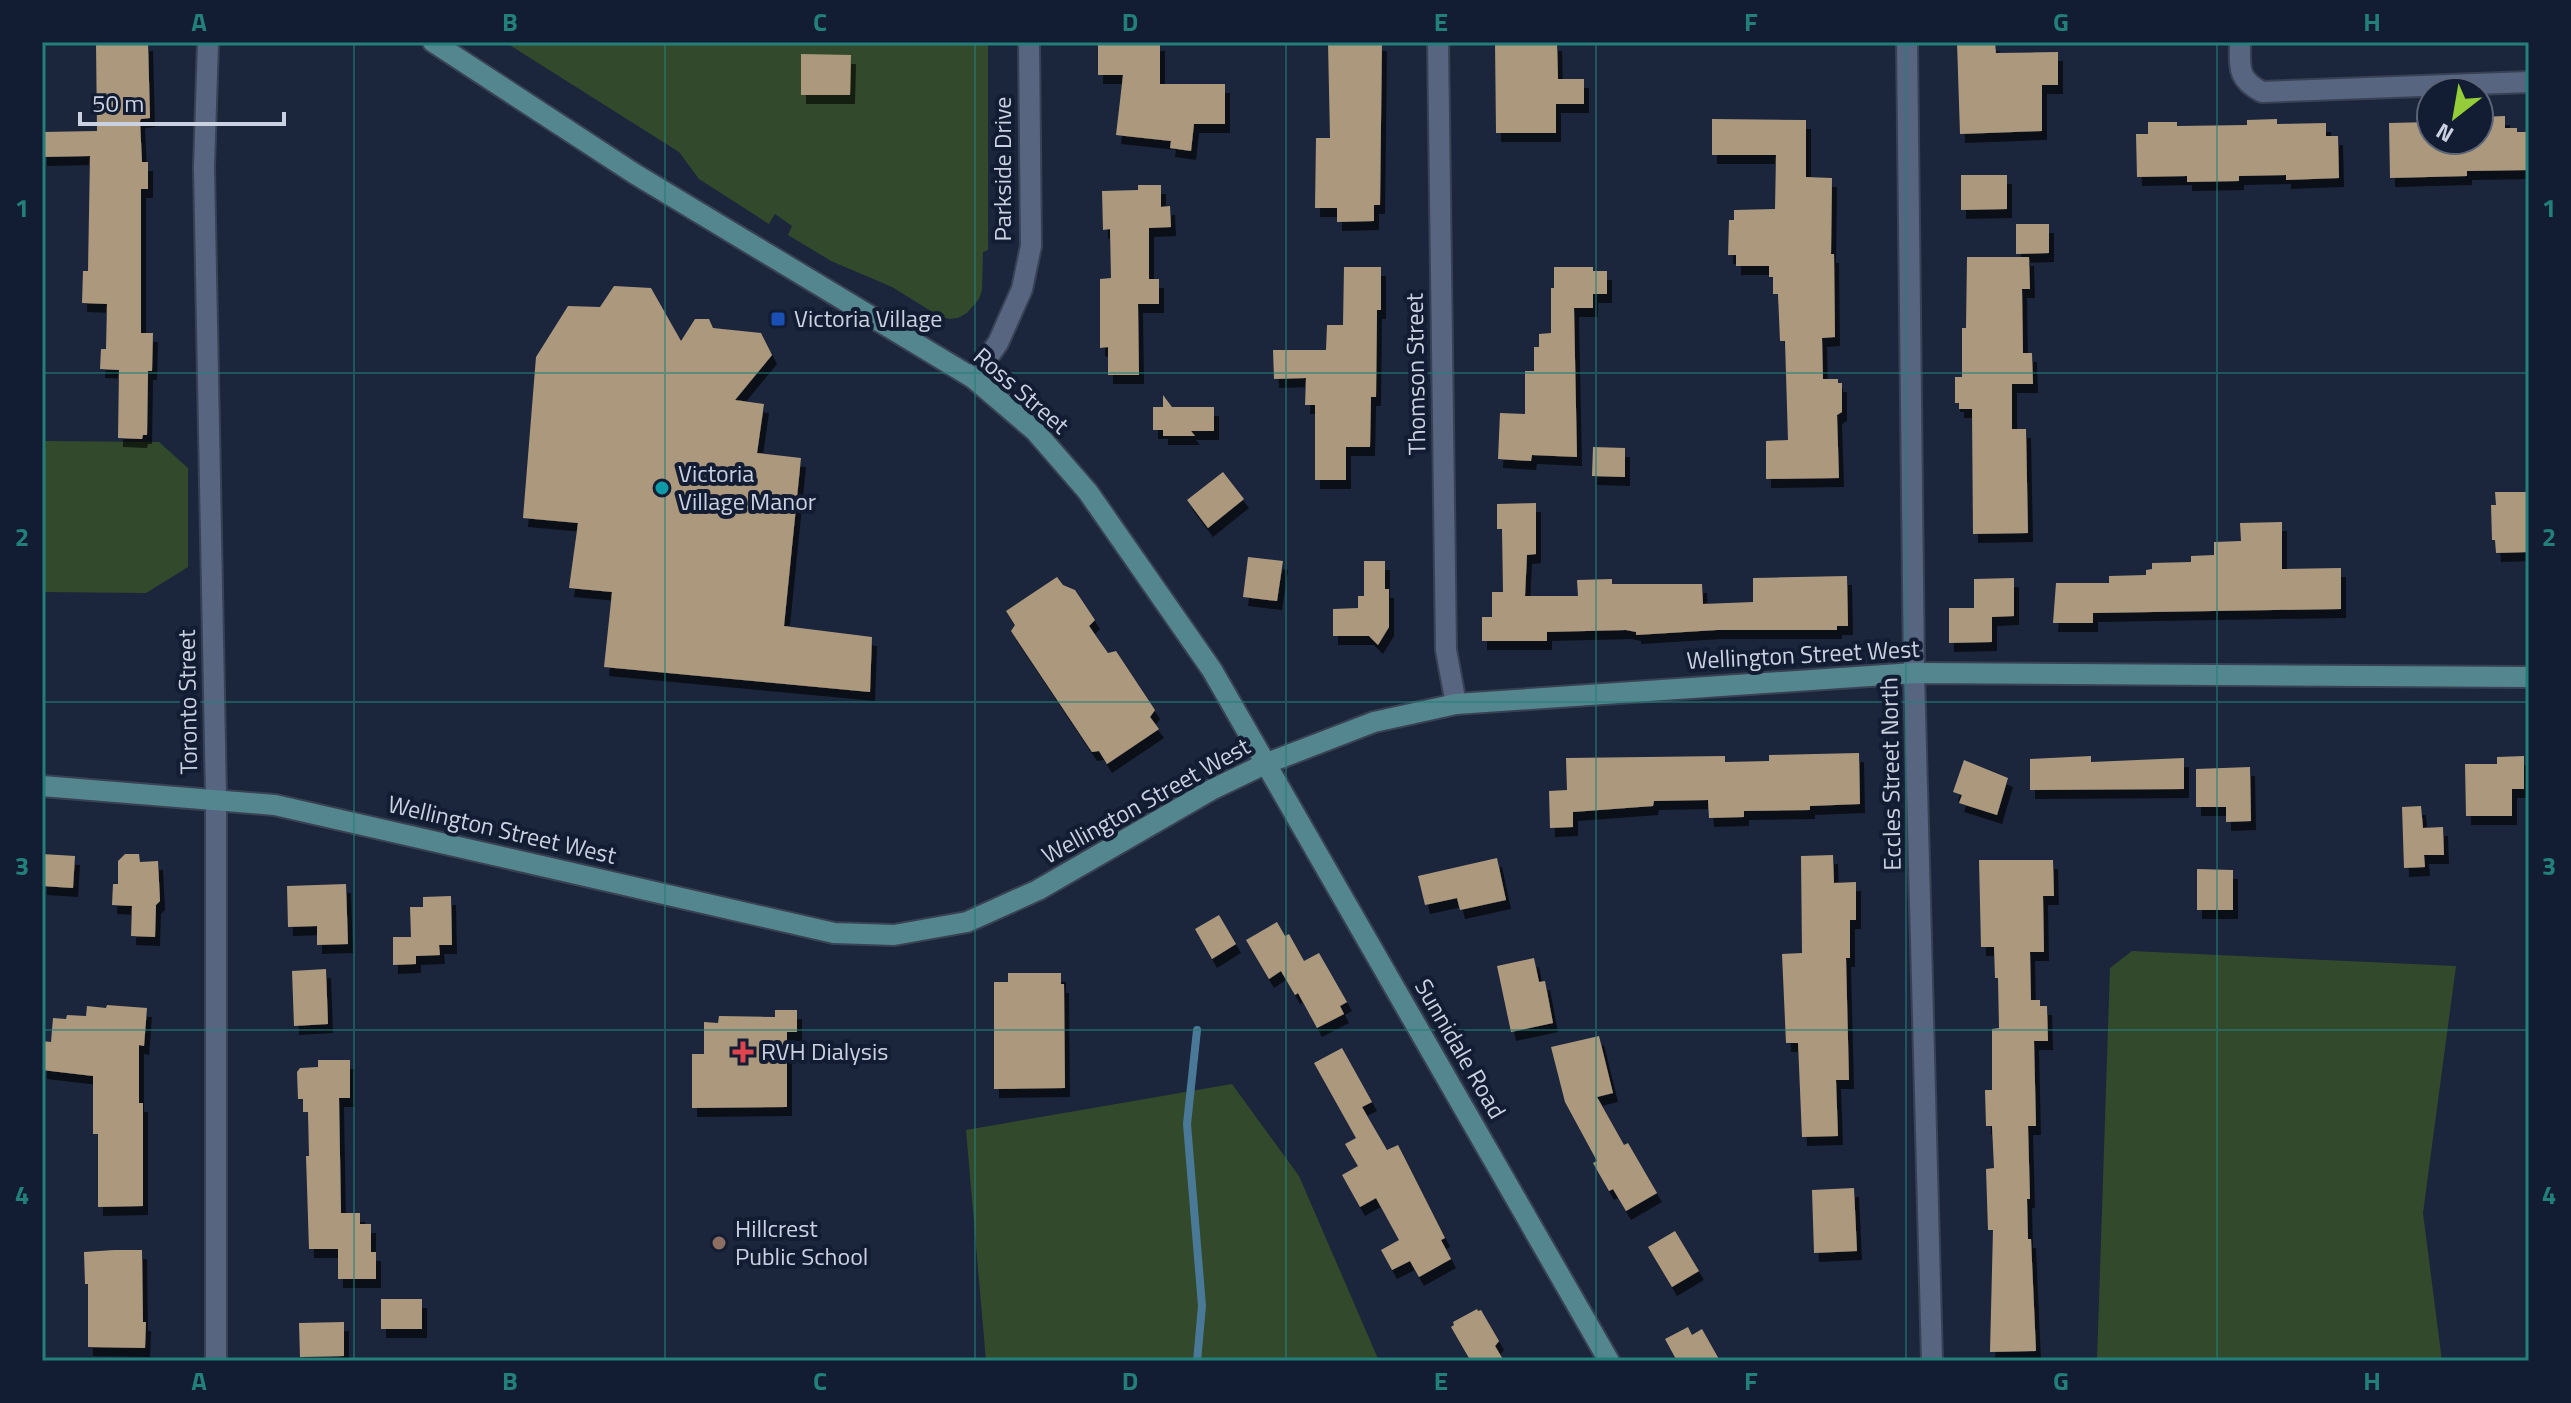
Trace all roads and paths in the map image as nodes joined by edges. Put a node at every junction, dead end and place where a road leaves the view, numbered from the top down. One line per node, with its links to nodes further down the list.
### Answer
1 (208, 42): 14 (street, Toronto Street)
2 (433, 42): 8 (street, Ross Street)
3 (1029, 42): 8 (street, Parkside Drive)
4 (1438, 42): 11 (street, Thomson Street)
5 (1907, 42): 9 (street, Eccles Street North)
6 (2240, 42): 7 (street)
7 (2529, 82)
8 (973, 378): 12 (street, Ross Street)
9 (1914, 673): 10 (street, Wellington Street West); 11 (street, Wellington Street West); 17 (street, Eccles Street North)
10 (2529, 677)
11 (1456, 704): 12 (street, Wellington Street West)
12 (1265, 764): 14 (street, Wellington Street West); 16 (street, Sunnidale Road)
13 (42, 786): 14 (street, Wellington Street West)
14 (216, 798): 15 (street, Toronto Street)
15 (216, 1361)
16 (1609, 1361)
17 (1932, 1361)

